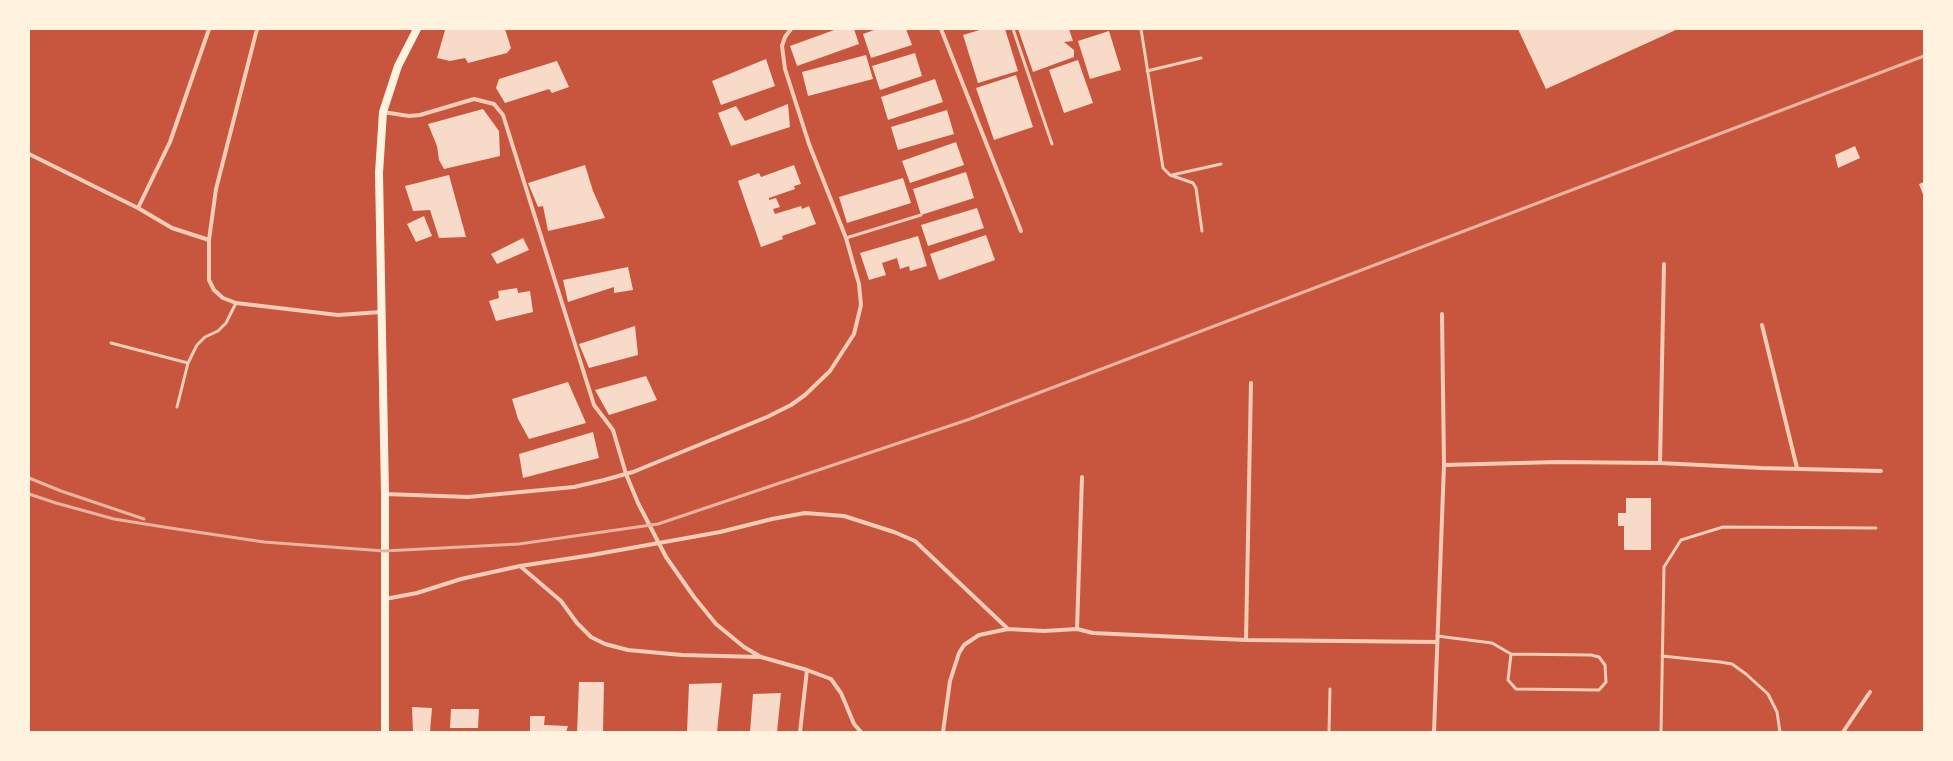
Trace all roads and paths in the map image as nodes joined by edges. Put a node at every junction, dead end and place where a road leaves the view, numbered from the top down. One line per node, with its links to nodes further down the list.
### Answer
1 (209, 29): 15 (street)
2 (257, 29): 20 (street)
3 (416, 29): 10 (main road)
4 (791, 29): 19 (street)
5 (941, 29): 17 (street)
6 (1013, 29): 11 (lane)
7 (1141, 29): 9 (lane)
8 (1201, 58): 9 (lane)
9 (1147, 71): 14 (lane)
10 (383, 112): 23 (main road); 34 (street)
11 (1052, 144)
12 (29, 154): 15 (street)
13 (1221, 164): 14 (lane)
14 (1170, 175): 18 (lane)
15 (138, 208): 20 (street)
16 (921, 215): 19 (lane)
17 (1021, 231)
18 (1202, 231)
19 (846, 238): 34 (street)
20 (209, 240): 22 (street)
21 (1664, 264): 30 (street)
22 (236, 302): 23 (street); 27 (lane)
23 (381, 312): 36 (main road)
24 (1442, 314): 31 (street)
25 (1762, 325): 32 (street)
26 (111, 343): 27 (lane)
27 (188, 362): 29 (lane)
28 (1251, 383): 44 (street)
29 (177, 407)
30 (1660, 463): 31 (street); 32 (street)
31 (1444, 465): 43 (street)
32 (1797, 468): 33 (street)
33 (1881, 470)
34 (626, 474): 36 (street); 38 (street)
35 (1082, 477): 42 (street)
36 (384, 494): 40 (main road)
37 (1876, 528): 47 (lane)
38 (659, 543): 39 (street); 41 (street); 48 (street)
39 (520, 566): 40 (street); 48 (street)
40 (384, 599): 52 (main road)
41 (1008, 629): 42 (street); 55 (street)
42 (1077, 629): 44 (street)
43 (1437, 636): 45 (street); 46 (lane)
44 (1246, 640): 45 (street)
45 (1437, 642): 57 (street)
46 (1511, 654): 46 (lane)
47 (1662, 656): 58 (lane); 59 (lane)
48 (761, 657): 49 (street)
49 (807, 670): 53 (street); 54 (street)
50 (1330, 689): 56 (lane)
51 (1870, 692): 60 (street)
52 (386, 732)
53 (800, 732)
54 (862, 732)
55 (943, 732)
56 (1329, 732)
57 (1434, 732)
58 (1661, 732)
59 (1780, 732)
60 (1843, 732)

